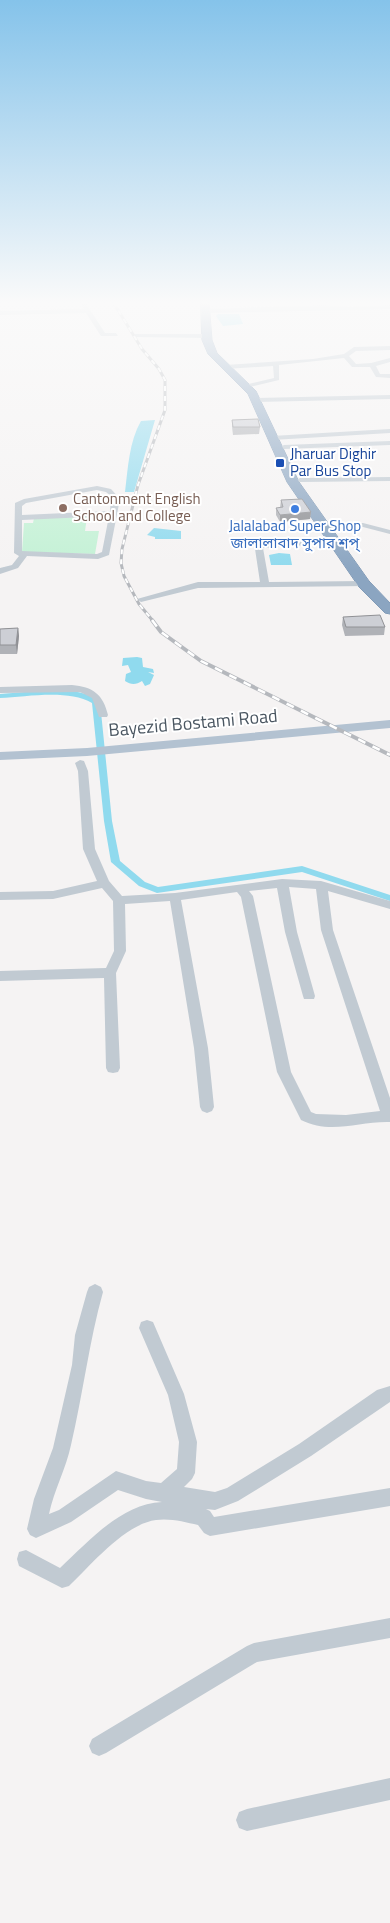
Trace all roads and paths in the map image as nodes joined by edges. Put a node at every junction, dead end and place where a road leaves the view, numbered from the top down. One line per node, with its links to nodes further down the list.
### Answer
1 (252, 392): 3 (highway)
2 (390, 396): 3 (street)
3 (258, 400): 5 (highway)
4 (390, 431): 5 (street)
5 (278, 441): 6 (street); 8 (highway); 15 (highway)
6 (390, 443)
7 (390, 479): 8 (street)
8 (300, 480): 13 (highway)
9 (113, 514): 10 (street); 10 (street); 16 (street)
10 (18, 518): 16 (street)
11 (390, 524): 12 (street)
12 (363, 525): 13 (street); 14 (street)
13 (331, 526): 21 (highway)
14 (390, 532)
15 (332, 541): 18 (highway); 19 (street)
16 (24, 554): 17 (street)
17 (0, 571)
18 (364, 584): 19 (street); 22 (highway)
19 (265, 585): 20 (street)
20 (141, 599)
21 (390, 603)
22 (390, 610)
23 (0, 690): 24 (street)
24 (103, 715)
25 (390, 724): 27 (main road, Bayezid Bostami Road)
26 (390, 735): 27 (main road, Bayezid Bostami Road)
27 (112, 755): 29 (main road, Bayezid Bostami Road)
28 (0, 756): 29 (main road, Bayezid Bostami Road)
29 (85, 759): 30 (main road, Bayezid Bostami Road); 31 (street)
30 (0, 764)
31 (104, 883): 35 (street); 37 (street)
32 (282, 884): 33 (street); 34 (street); 41 (street)
33 (321, 884): 38 (street); 44 (street)
34 (240, 888): 36 (street); 44 (street)
35 (0, 896)
36 (174, 897): 37 (street); 43 (street)
37 (119, 900): 39 (street)
38 (390, 904)
39 (110, 973): 40 (street); 42 (street)
40 (0, 976)
41 (309, 996)
42 (114, 1068)
43 (207, 1106)
44 (389, 1116)
45 (95, 1292): 48 (street)
46 (147, 1328): 48 (street)
47 (390, 1394): 48 (street)
48 (164, 1493)
49 (390, 1497): 50 (street)
50 (26, 1559)
51 (390, 1628): 52 (street)
52 (99, 1746)
53 (390, 1789): 54 (street)
54 (246, 1820)

